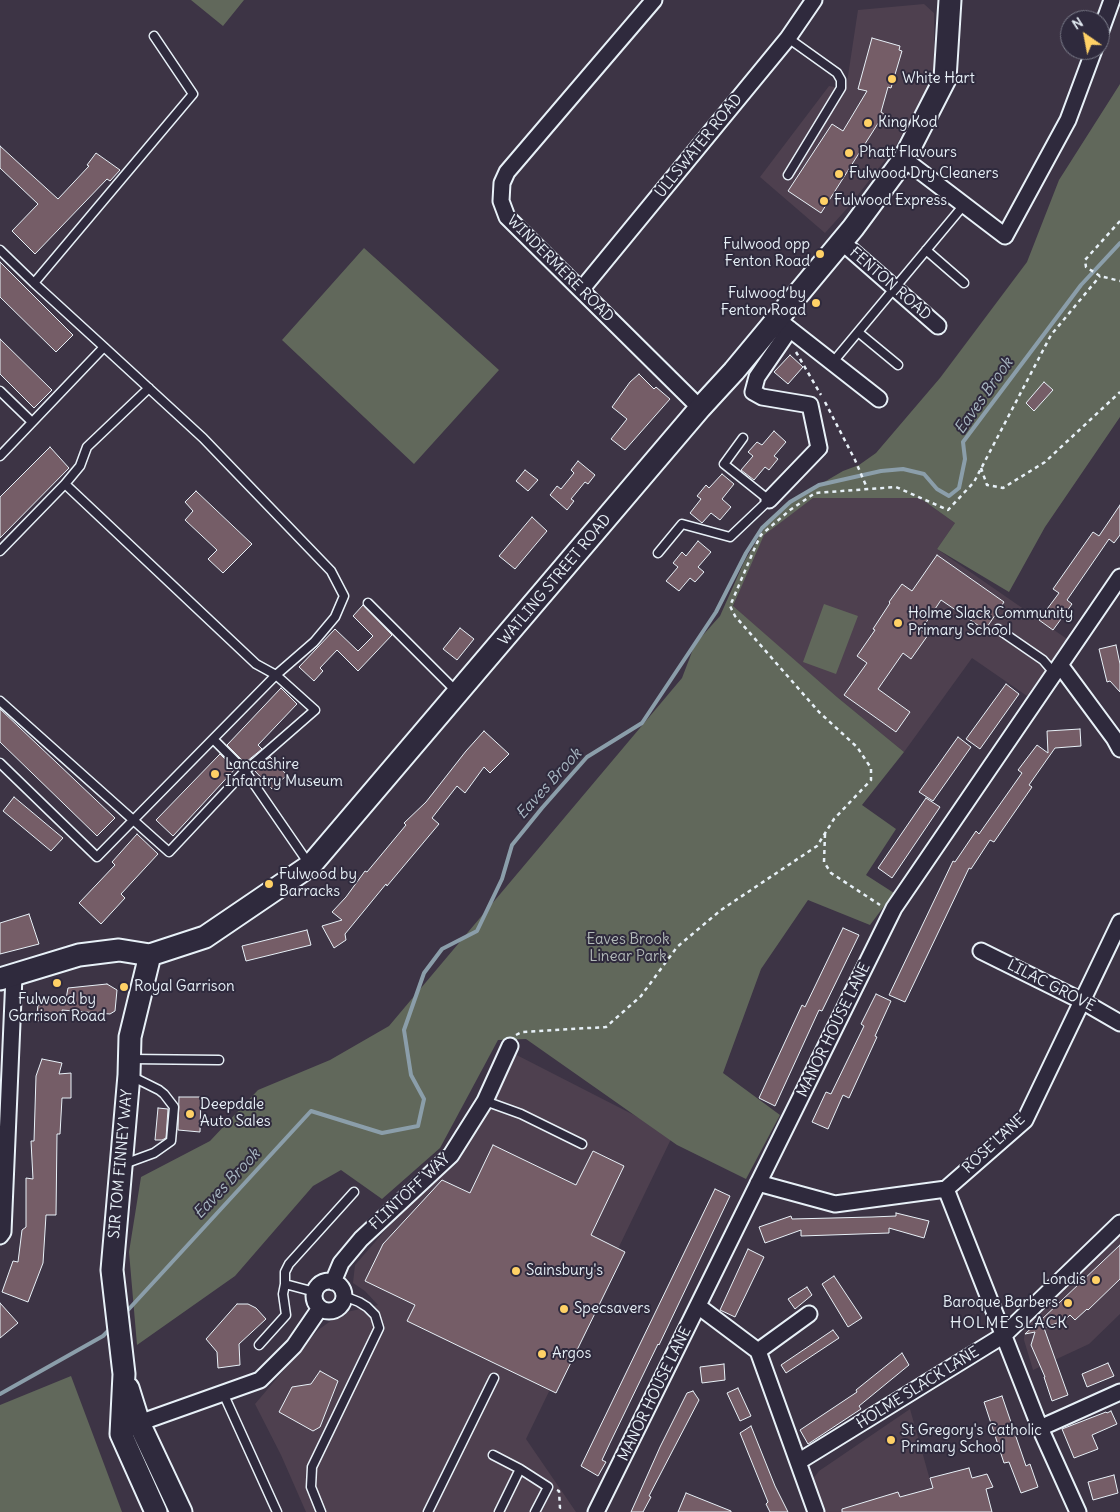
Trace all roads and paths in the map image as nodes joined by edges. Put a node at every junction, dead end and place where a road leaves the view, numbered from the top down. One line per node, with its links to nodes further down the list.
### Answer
1 (654, 0): 21 (street, WINDERMERE ROAD)
2 (814, 0): 7 (street, ULLSWATER ROAD)
3 (950, 0): 9 (main road, WATLING STREET ROAD)
4 (1116, 0): 5 (street)
5 (1120, 2)
6 (154, 36): 19 (lane)
7 (788, 38): 10 (lane); 21 (street, ULLSWATER ROAD)
8 (1090, 60): 11 (street)
9 (904, 159): 11 (street); 13 (main road, WATLING STREET ROAD)
10 (788, 175)
11 (963, 206): 15 (lane)
12 (1120, 221): 16 (path)
13 (842, 242): 20 (street, FENTON ROAD); 22 (main road, WATLING STREET ROAD)
14 (0, 250): 19 (lane)
15 (926, 250): 18 (lane); 20 (lane)
16 (1100, 276): 17 (path); 37 (path)
17 (1120, 281)
18 (964, 282)
19 (34, 283): 25 (lane)
20 (895, 288): 23 (street, FENTON ROAD); 24 (lane)
21 (581, 290): 32 (street, WINDERMERE ROAD)
22 (784, 324): 26 (street); 32 (main road, WATLING STREET ROAD); 40 (street)
23 (938, 326)
24 (858, 332): 26 (lane); 27 (lane)
25 (104, 347): 28 (lane); 33 (lane)
26 (833, 362): 31 (street)
27 (898, 365)
28 (149, 388): 38 (lane); 47 (lane)
29 (0, 391): 33 (lane)
30 (1120, 392): 37 (path)
31 (879, 399)
32 (700, 408): 48 (main road, WATLING STREET ROAD)
33 (32, 422): 35 (lane)
34 (743, 438): 40 (lane)
35 (0, 456)
36 (858, 467): 39 (path)
37 (980, 468): 39 (path)
38 (65, 484): 41 (lane); 47 (lane)
39 (867, 488): 55 (path)
40 (769, 500): 42 (lane)
41 (0, 551)
42 (658, 553)
43 (1120, 577): 46 (street, MANOR HOUSE LANE)
44 (368, 604): 48 (lane)
45 (998, 629): 46 (lane)
46 (1057, 669): 51 (street); 57 (street, MANOR HOUSE LANE)
47 (276, 674): 50 (lane); 53 (lane)
48 (458, 693): 56 (main road, WATLING STREET ROAD)
49 (0, 701): 54 (lane)
50 (213, 739): 53 (lane); 54 (lane)
51 (1118, 740)
52 (0, 764): 54 (lane)
53 (245, 771): 54 (lane); 56 (lane)
54 (132, 819)
55 (825, 833): 57 (path); 64 (path)
56 (310, 865): 60 (main road, WATLING STREET ROAD)
57 (894, 908): 71 (street, MANOR HOUSE LANE)
58 (1120, 922): 62 (street, ROSE LANE)
59 (981, 951): 62 (street, LILAC GROVE)
60 (150, 955): 61 (main road, WATLING STREET ROAD); 66 (main road, SIR TOM FINNEY WAY)
61 (7, 977): 69 (street)
62 (1082, 1001): 63 (street, LILAC GROVE); 72 (street, ROSE LANE)
63 (1120, 1023)
64 (510, 1046): 67 (street, FLINTOFF WAY)
65 (219, 1060): 66 (lane)
66 (129, 1067): 70 (main road, SIR TOM FINNEY WAY); 70 (lane)
67 (485, 1101): 68 (lane); 76 (street, FLINTOFF WAY)
68 (582, 1144)
69 (4, 1146): 75 (street)
70 (122, 1164): 89 (main road, SIR TOM FINNEY WAY)
71 (758, 1183): 72 (street); 80 (street, MANOR HOUSE LANE)
72 (946, 1189): 83 (street)
73 (354, 1192): 77 (lane)
74 (1120, 1223): 83 (street, HOLME SLACK LANE)
75 (0, 1236)
76 (333, 1282): 78 (street); 79 (street)
77 (285, 1284): 78 (lane); 84 (lane)
78 (315, 1292): 81 (street)
79 (344, 1296): 81 (street); 98 (lane)
80 (698, 1306): 85 (street); 103 (street, MANOR HOUSE LANE)
81 (320, 1308): 88 (street)
82 (809, 1314): 85 (street)
83 (1004, 1335): 90 (street); 92 (street, HOLME SLACK LANE)
84 (259, 1345)
85 (758, 1351): 92 (street)
86 (494, 1378): 99 (lane)
87 (1120, 1392): 90 (street)
88 (224, 1393): 89 (street); 97 (lane)
89 (130, 1428): 95 (main road, SIR TOM FINNEY WAY); 96 (main road, SIR TOM FINNEY WAY)
90 (1040, 1428): 105 (street)
91 (493, 1455): 93 (lane)
92 (798, 1462): 104 (street)
93 (520, 1469): 94 (lane); 100 (lane)
94 (548, 1487): 101 (lane); 102 (path)
95 (156, 1512)
96 (181, 1512)
97 (277, 1512)
98 (321, 1512)
99 (428, 1512)
100 (499, 1512)
101 (535, 1512)
102 (558, 1512)
103 (596, 1512)
104 (816, 1512)
105 (1078, 1512)

